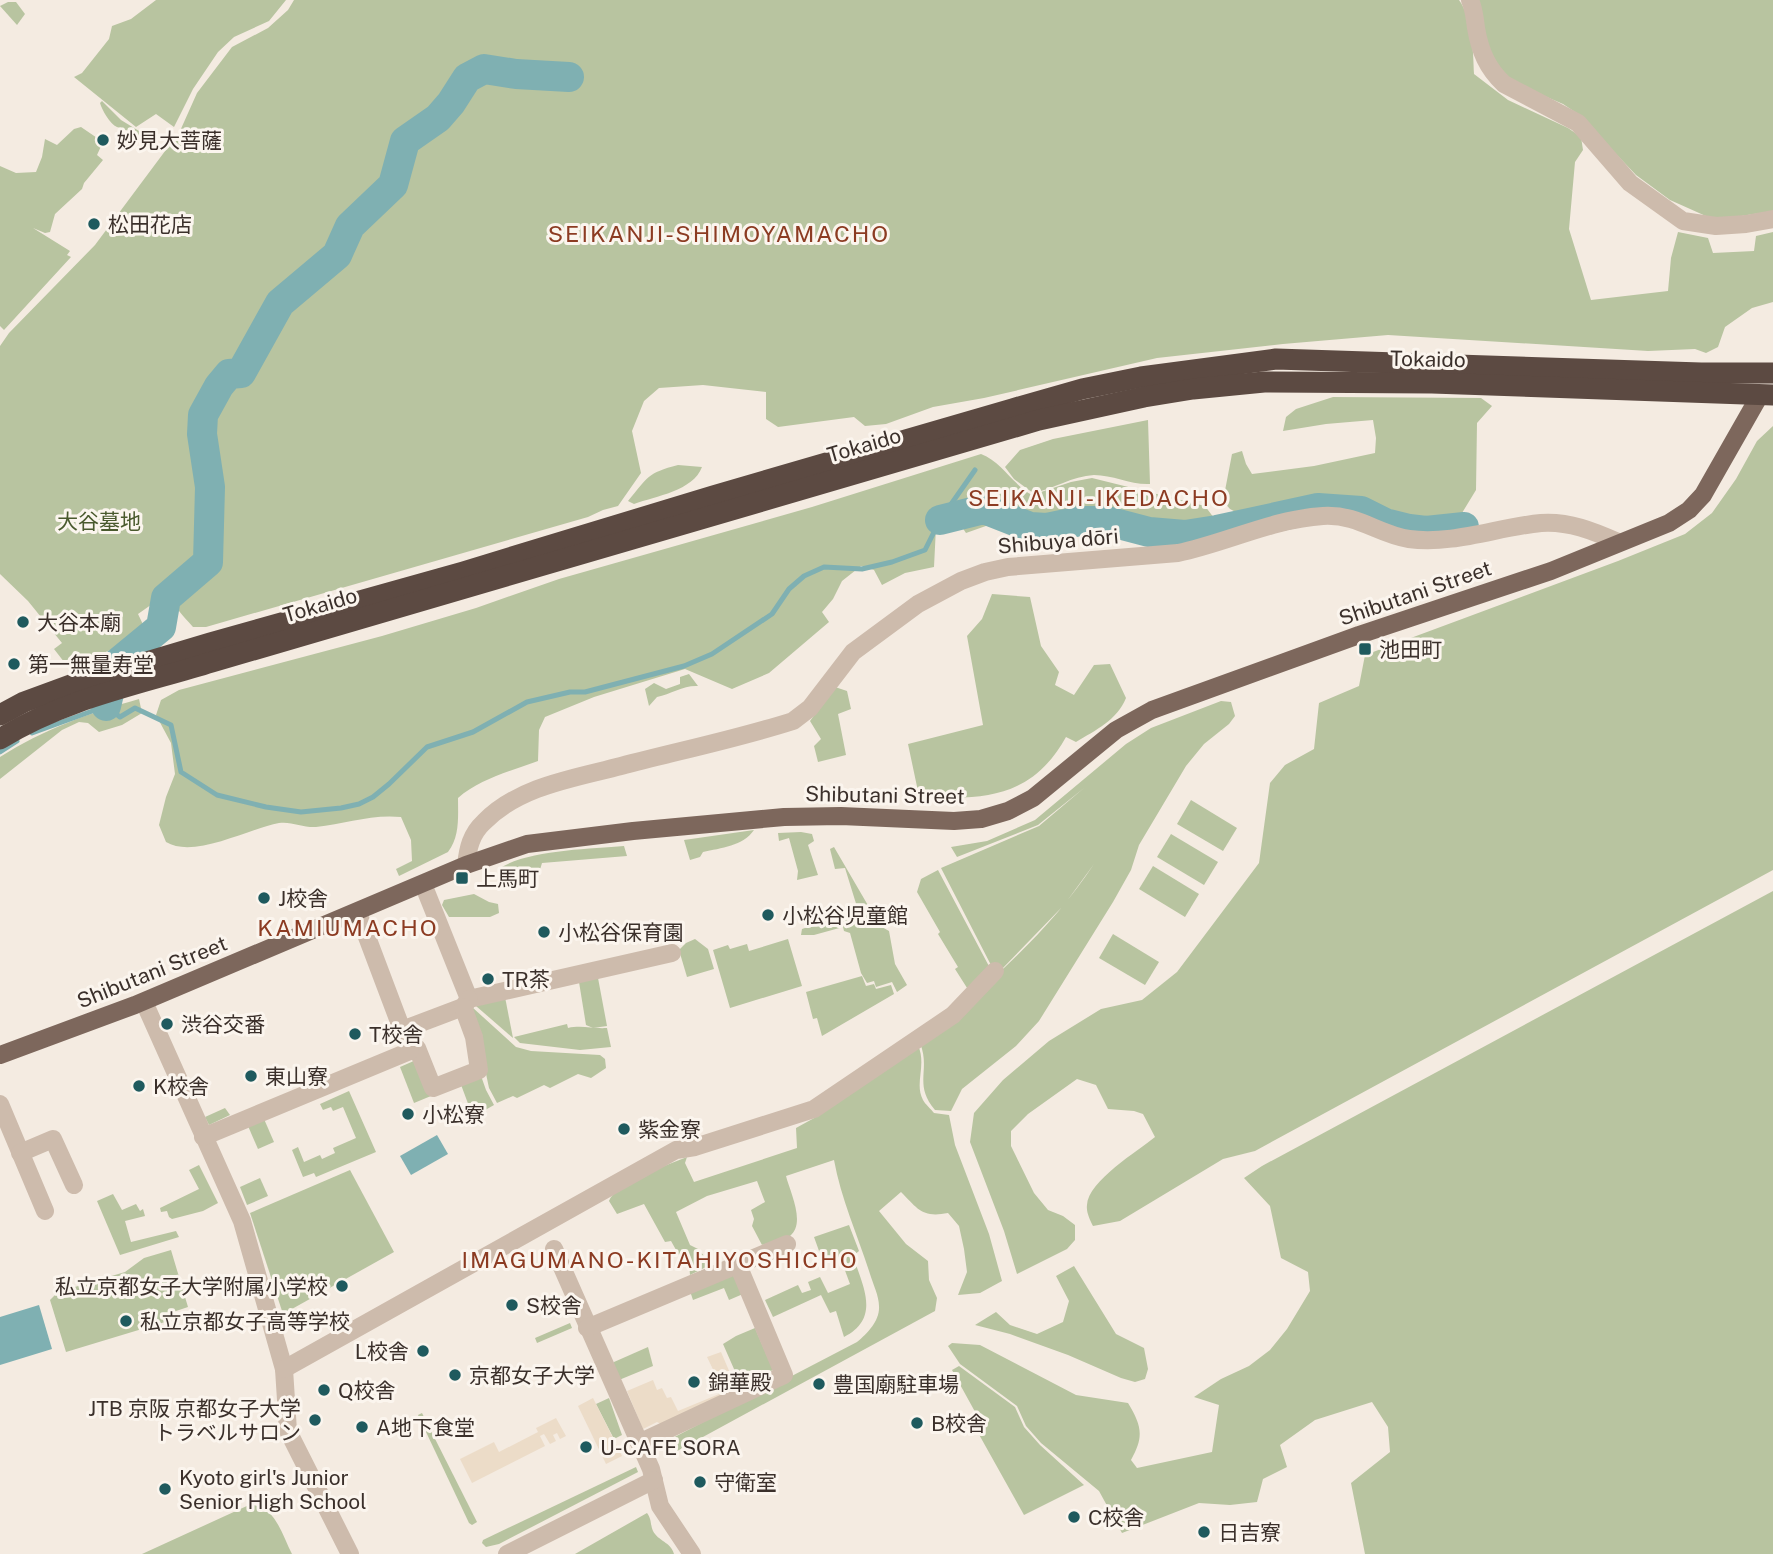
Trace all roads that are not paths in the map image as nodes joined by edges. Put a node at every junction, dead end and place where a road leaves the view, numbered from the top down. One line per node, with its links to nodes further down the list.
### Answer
1 (1470, 0): 2 (street)
2 (1773, 219)
3 (1773, 373): 6 (highway, Tokaido)
4 (1766, 395): 5 (main road, Shibutani Street); 7 (highway, Tokaido)
5 (1618, 542): 8 (main road, Shibutani Street); 8 (street, Shibuya dōri)
6 (0, 715)
7 (0, 739)
8 (466, 865): 9 (main road, Shibutani Street)
9 (423, 884): 10 (main road, Shibutani Street); 14 (street)
10 (358, 913): 13 (main road, Shibutani Street); 15 (street)
11 (671, 953): 14 (street)
12 (995, 971): 27 (street)
13 (144, 1002): 17 (main road, Shibutani Street); 19 (street)
14 (466, 1003): 15 (street); 16 (street)
15 (402, 1030): 16 (street)
16 (410, 1051): 19 (street)
17 (0, 1055)
18 (0, 1104): 20 (street)
19 (203, 1137): 27 (street)
20 (20, 1153): 21 (street); 22 (street)
21 (74, 1185)
22 (45, 1211)
23 (788, 1244): 25 (street)
24 (554, 1249): 26 (street)
25 (738, 1265): 26 (street); 28 (street)
26 (587, 1328): 28 (street)
27 (284, 1369): 30 (street)
28 (639, 1443): 29 (street)
29 (654, 1480): 31 (street); 32 (street)
30 (350, 1554)
31 (507, 1554)
32 (692, 1554)

